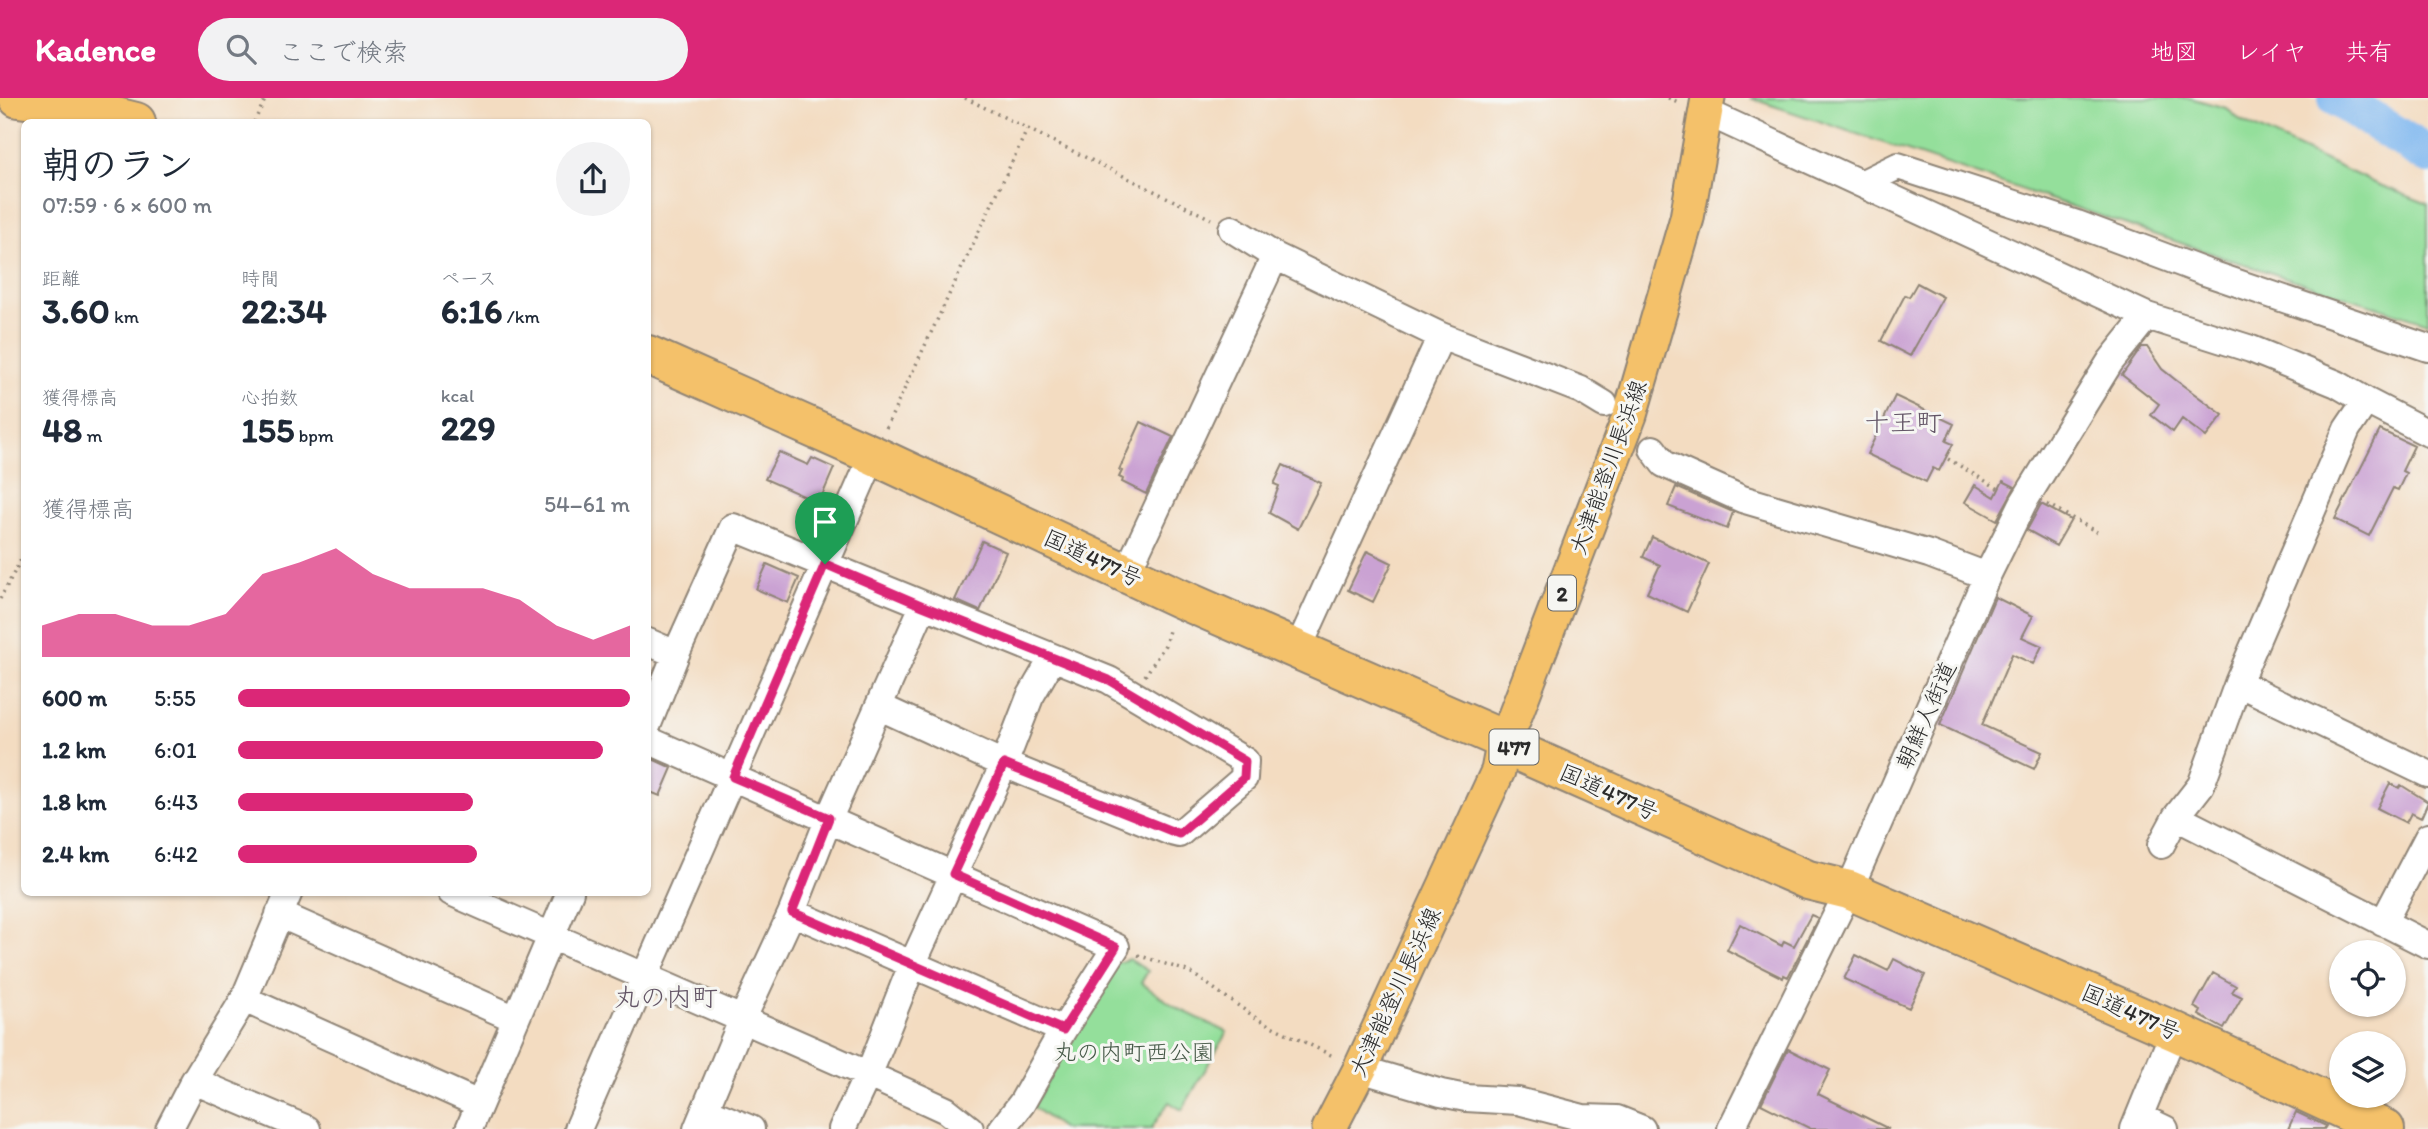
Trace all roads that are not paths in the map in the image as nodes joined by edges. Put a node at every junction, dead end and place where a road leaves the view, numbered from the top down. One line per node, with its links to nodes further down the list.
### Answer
1 (18, 98): 3 (highway)
2 (1707, 105): 4 (street); 27 (main road, 大津能登川長浜線 / 2)
3 (124, 119)
4 (1863, 183): 7 (street); 9 (street)
5 (1232, 229): 6 (street)
6 (1275, 256): 8 (street); 17 (street)
7 (2147, 316): 11 (street); 18 (street, 朝鮮人街道)
8 (1441, 336): 12 (street); 21 (street)
9 (2428, 348)
10 (651, 356): 15 (highway, 国道477号 / 477)
11 (2366, 401): 13 (street); 24 (street)
12 (1604, 404)
13 (2428, 433)
14 (1653, 449): 18 (street)
15 (873, 456): 16 (street); 17 (highway, 国道477号 / 477)
16 (825, 564): 19 (street); 22 (street); 31 (street)
17 (1126, 574): 21 (highway, 国道477号 / 477)
18 (1987, 576): 37 (street, 朝鮮人街道)
19 (923, 606): 23 (street); 25 (street)
20 (651, 643): 22 (street)
21 (1298, 649): 27 (highway, 国道477号 / 477)
22 (676, 654): 26 (street)
23 (1052, 659): 29 (street); 29 (street)
24 (2238, 683): 30 (street); 32 (street)
25 (880, 707): 29 (street); 33 (street)
26 (651, 716)
27 (1504, 740): 37 (highway, 国道477号 / 477); 52 (main road, 大津能登川長浜線 / 2)
28 (651, 741): 31 (street)
29 (1004, 764): 36 (street)
30 (2428, 774)
31 (733, 777): 33 (street); 46 (street)
32 (2176, 817): 35 (street); 42 (street)
33 (829, 818): 36 (street); 41 (street)
34 (2428, 837): 42 (street)
35 (2161, 845)
36 (953, 874): 45 (street); 50 (street)
37 (1849, 890): 51 (highway, 国道477号 / 477); 68 (street, 朝鮮人街道)
38 (460, 896): 43 (street)
39 (568, 896): 43 (street)
40 (284, 903): 47 (street); 49 (street)
41 (792, 912): 45 (street); 48 (street)
42 (2383, 923): 44 (street)
43 (553, 937): 46 (street); 49 (street)
44 (2428, 945)
45 (912, 965): 50 (street); 53 (street)
46 (644, 977): 48 (street); 61 (street)
47 (244, 999): 54 (street); 55 (street)
48 (743, 1018): 53 (street); 56 (street)
49 (516, 1019): 55 (street)
50 (1063, 1030): 65 (street)
51 (2174, 1031): 57 (street); 70 (highway, 国道477号 / 477)
52 (1360, 1069): 66 (main road, 大津能登川長浜線 / 2); 67 (street)
53 (867, 1074): 63 (street); 64 (street)
54 (194, 1081): 58 (street); 59 (street)
55 (479, 1104): 60 (street)
56 (701, 1119): 62 (street)
57 (2137, 1123): 69 (street)
58 (169, 1129)
59 (307, 1129)
60 (468, 1129)
61 (578, 1129)
62 (751, 1129)
63 (842, 1129)
64 (970, 1129)
65 (1002, 1129)
66 (1329, 1129)
67 (1642, 1129)
68 (1731, 1129)
69 (2165, 1129)
70 (2385, 1129)

